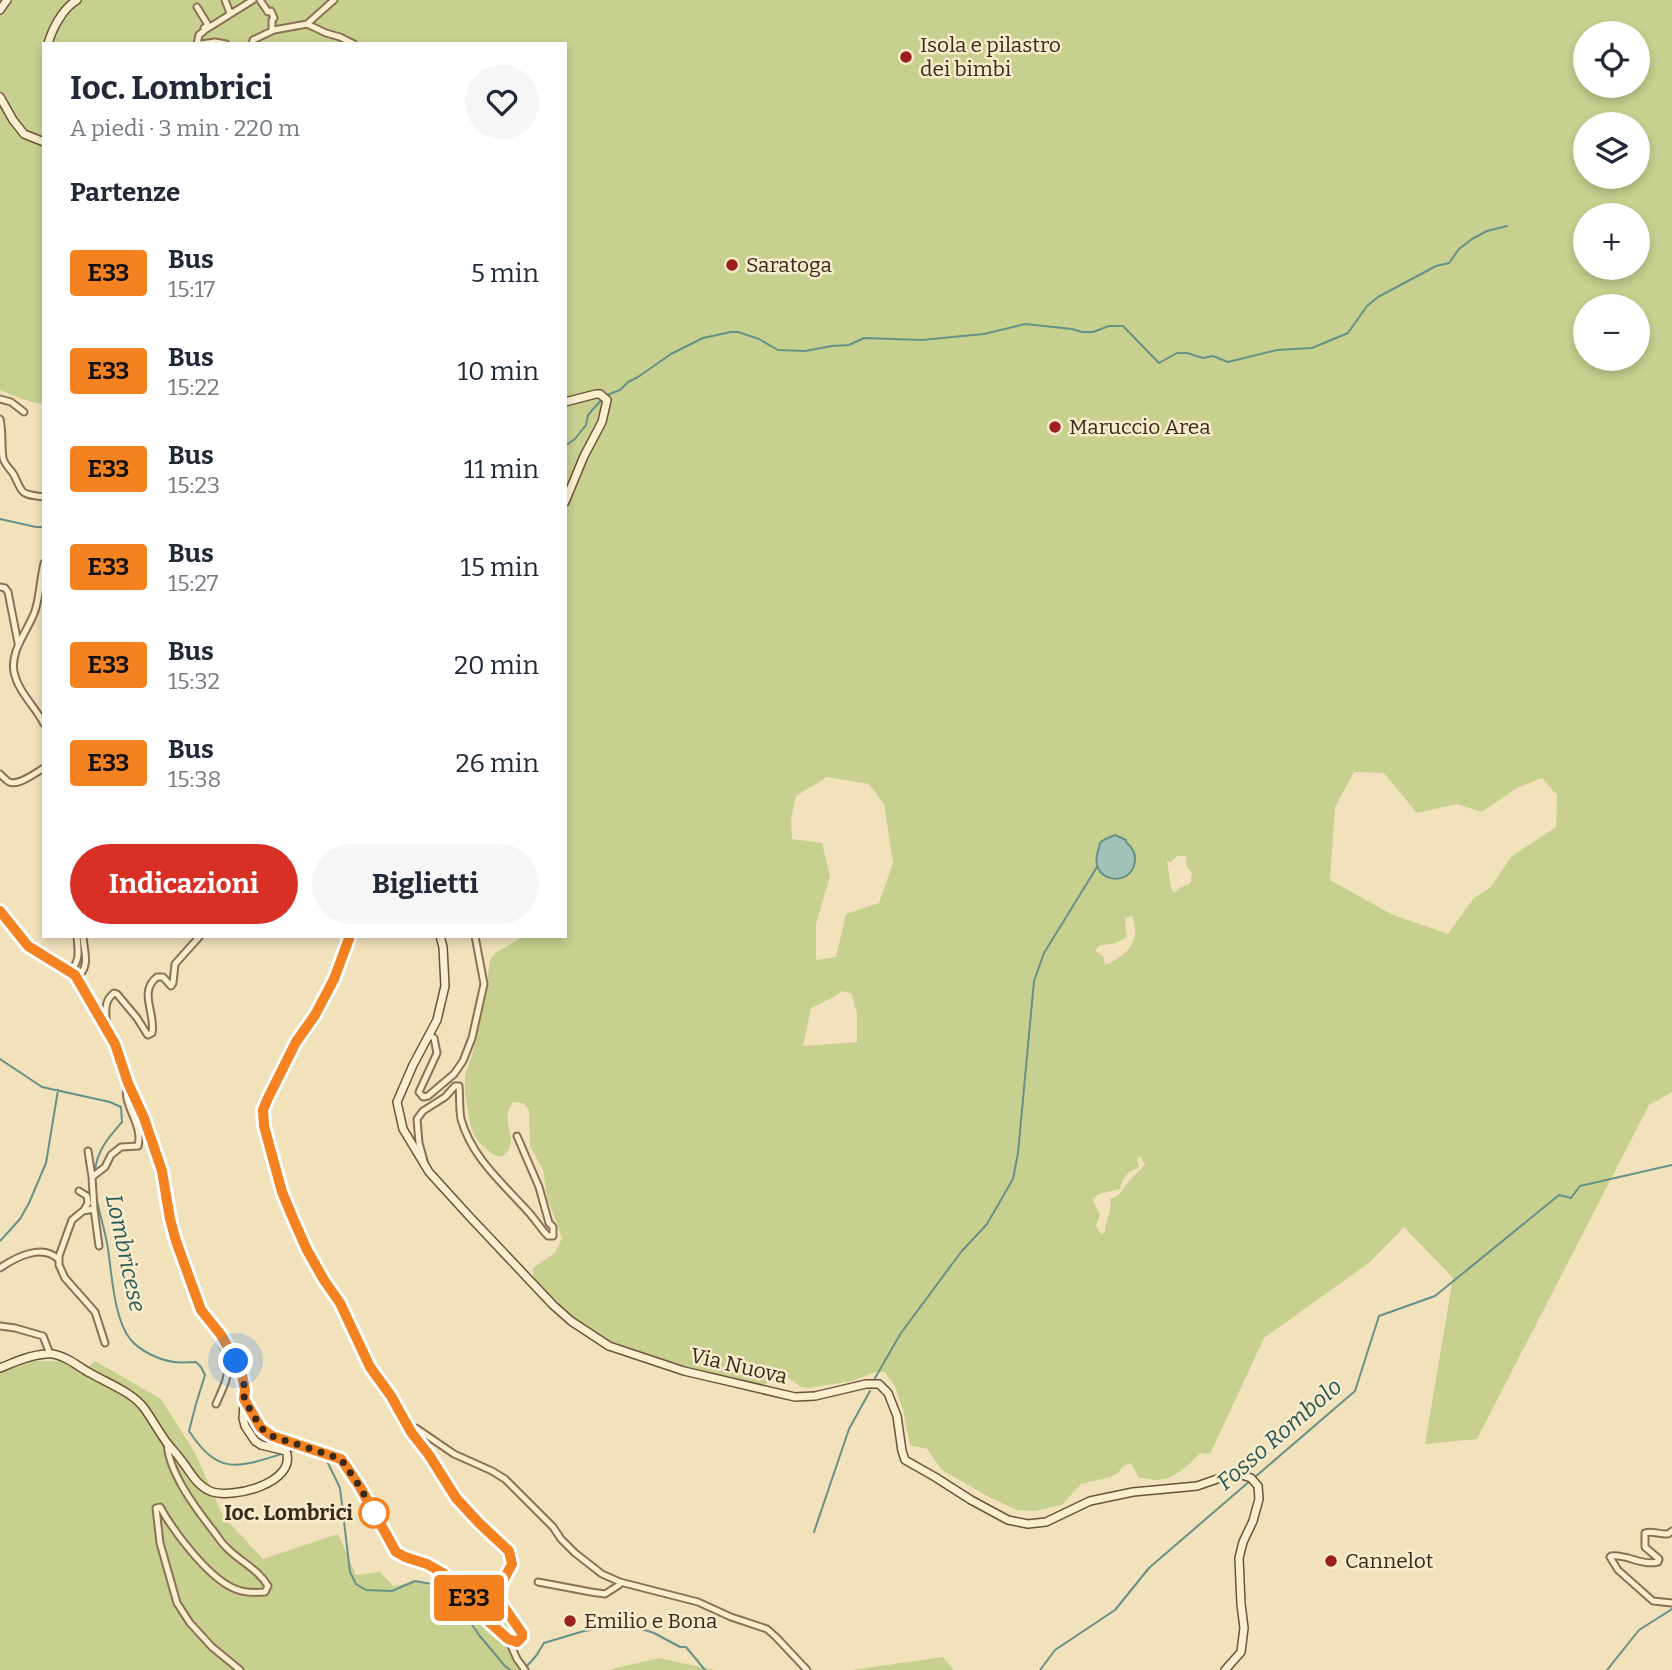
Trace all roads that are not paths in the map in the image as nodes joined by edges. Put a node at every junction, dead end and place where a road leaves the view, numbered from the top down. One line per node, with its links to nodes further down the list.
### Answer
1 (7, 0): 8 (street)
2 (77, 0): 13 (street)
3 (225, 0): 9 (street)
4 (253, 0): 9 (street)
5 (260, 0): 12 (street)
6 (334, 0): 10 (street)
7 (197, 7): 11 (street)
8 (0, 10)
9 (230, 13): 11 (street)
10 (307, 24): 12 (street); 16 (street)
11 (205, 30): 14 (street)
12 (272, 31): 15 (street)
13 (49, 42)
14 (199, 42)
15 (252, 42)
16 (350, 42)
17 (0, 97): 18 (street)
18 (42, 141)
19 (0, 399): 21 (street)
20 (567, 401): 24 (street)
21 (24, 411)
22 (0, 419): 23 (street)
23 (42, 496)
24 (567, 497)
25 (42, 573): 27 (street)
26 (0, 587): 27 (street)
27 (18, 643): 28 (street)
28 (42, 721)
29 (42, 769): 30 (street)
30 (0, 774)
31 (0, 911): 38 (street)
32 (77, 938): 38 (street)
33 (83, 938): 39 (street)
34 (198, 938): 40 (street)
35 (349, 938): 61 (street)
36 (441, 938): 41 (street, Via Nuova)
37 (475, 938): 41 (street)
38 (70, 971): 39 (street)
39 (77, 978): 40 (street)
40 (106, 1028): 42 (street)
41 (429, 1035): 45 (street, Via Nuova)
42 (128, 1083): 46 (street); 55 (street)
43 (517, 1136): 45 (street)
44 (88, 1151): 46 (street)
45 (426, 1167): 71 (street, Via Nuova)
46 (92, 1177): 48 (street)
47 (79, 1191): 49 (street)
48 (94, 1209): 49 (street); 50 (street)
49 (83, 1211): 51 (street)
50 (99, 1246)
51 (59, 1260): 52 (street); 56 (street)
52 (0, 1268)
53 (0, 1321): 54 (street)
54 (3, 1326): 57 (street)
55 (221, 1335): 59 (street); 60 (street)
56 (105, 1343)
57 (50, 1354): 58 (street); 62 (street)
58 (0, 1368)
59 (244, 1399): 62 (street); 67 (street)
60 (216, 1404)
61 (411, 1432): 65 (street); 67 (street)
62 (167, 1442): 68 (street)
63 (1672, 1531): 66 (street)
64 (538, 1582): 65 (street)
65 (620, 1582): 70 (street)
66 (1672, 1603)
67 (508, 1639): 69 (street)
68 (240, 1670)
69 (525, 1670)
70 (807, 1670)
71 (1225, 1670)

